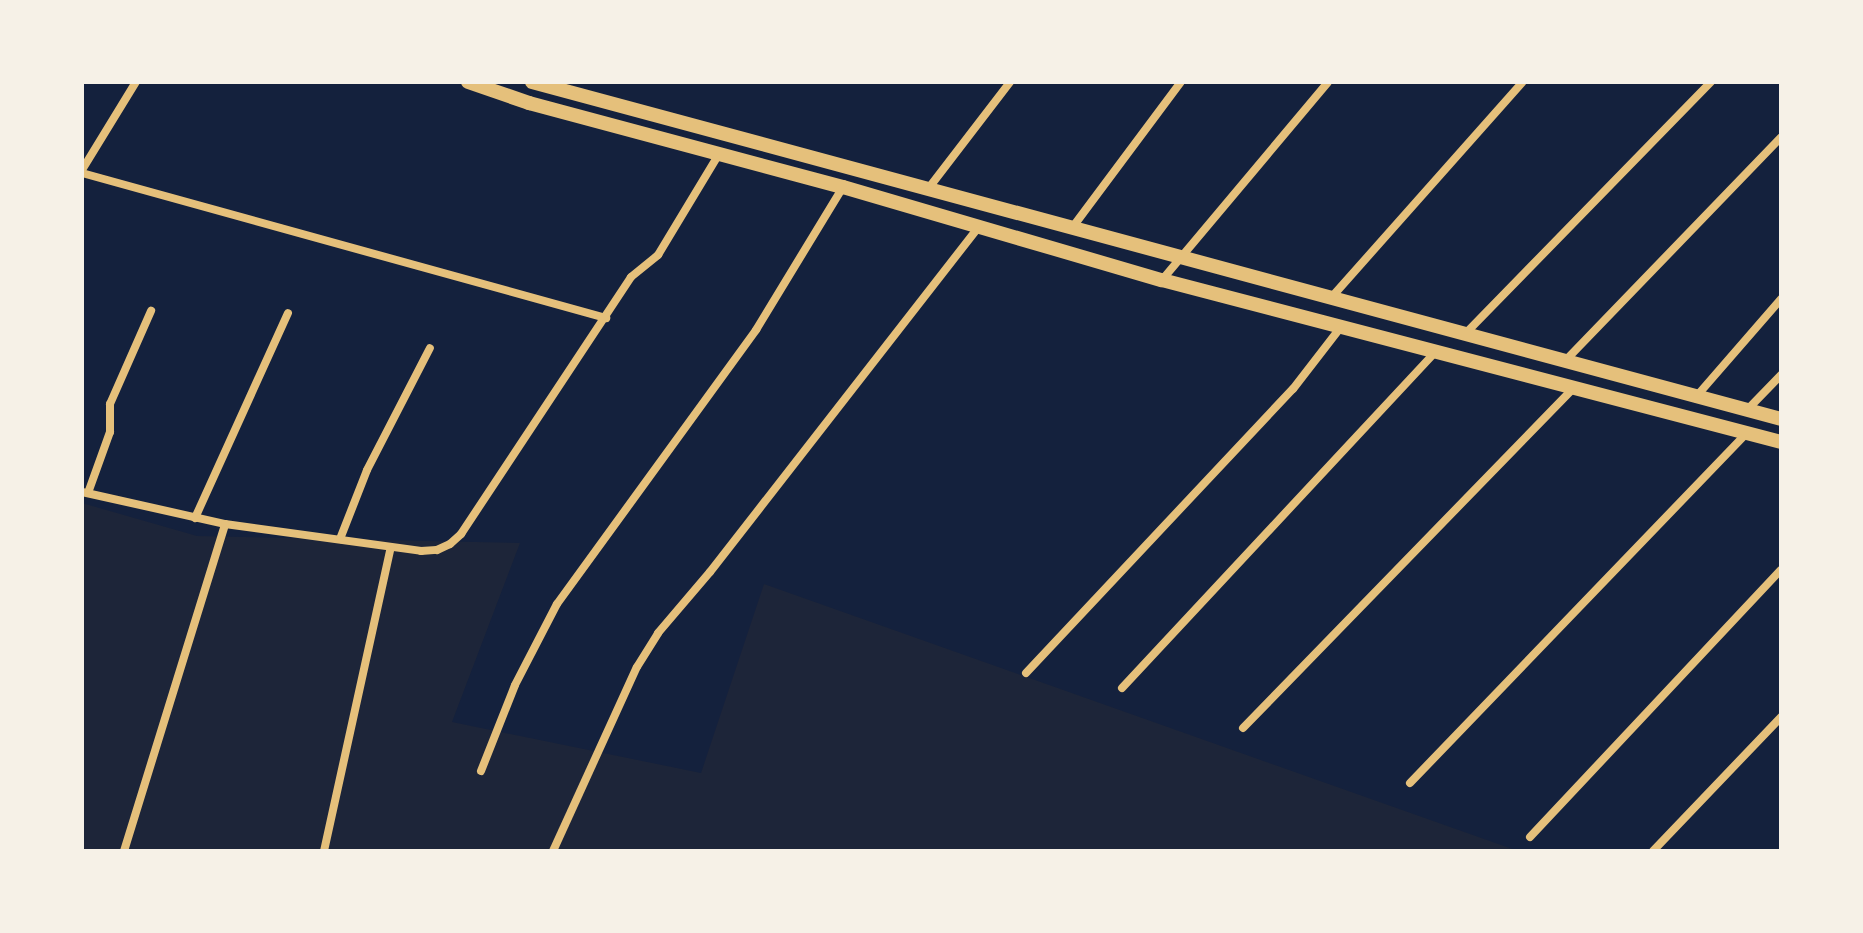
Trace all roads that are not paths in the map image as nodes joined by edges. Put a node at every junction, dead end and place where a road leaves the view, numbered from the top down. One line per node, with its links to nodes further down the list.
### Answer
1 (136, 82): 11 (street)
2 (468, 82): 10 (street)
3 (532, 82): 13 (street)
4 (1010, 82): 13 (street)
5 (1181, 82): 15 (street)
6 (1328, 82): 16 (street)
7 (1523, 82): 19 (street)
8 (1711, 82): 24 (street)
9 (1781, 137): 27 (street)
10 (719, 154): 12 (street); 22 (street)
11 (82, 172): 22 (street)
12 (843, 187): 14 (street); 45 (street)
13 (928, 189): 15 (street)
14 (979, 226): 17 (street); 50 (street)
15 (1071, 228): 16 (street)
16 (1179, 258): 17 (street); 19 (street)
17 (1162, 280): 23 (street)
18 (1781, 299): 30 (street)
19 (1330, 300): 24 (street)
20 (151, 311): 35 (street)
21 (288, 313): 36 (street)
22 (606, 318): 39 (street)
23 (1341, 327): 26 (street); 41 (street)
24 (1465, 335): 27 (street)
25 (430, 348): 38 (street)
26 (1437, 349): 29 (street); 42 (street)
27 (1565, 362): 30 (street)
28 (1781, 375): 31 (street)
29 (1573, 389): 33 (street); 44 (street)
30 (1695, 398): 31 (street)
31 (1746, 411): 32 (street)
32 (1781, 419)
33 (1747, 433): 34 (street); 46 (street)
34 (1781, 442)
35 (85, 492): 36 (street)
36 (195, 518): 37 (street)
37 (225, 524): 38 (street); 48 (street)
38 (340, 539): 39 (street)
39 (391, 547): 49 (street)
40 (1781, 570): 47 (street)
41 (1026, 673)
42 (1122, 688)
43 (1781, 717): 51 (street)
44 (1243, 728)
45 (481, 771)
46 (1410, 783)
47 (1530, 837)
48 (124, 851)
49 (324, 851)
50 (553, 851)
51 (1653, 851)

